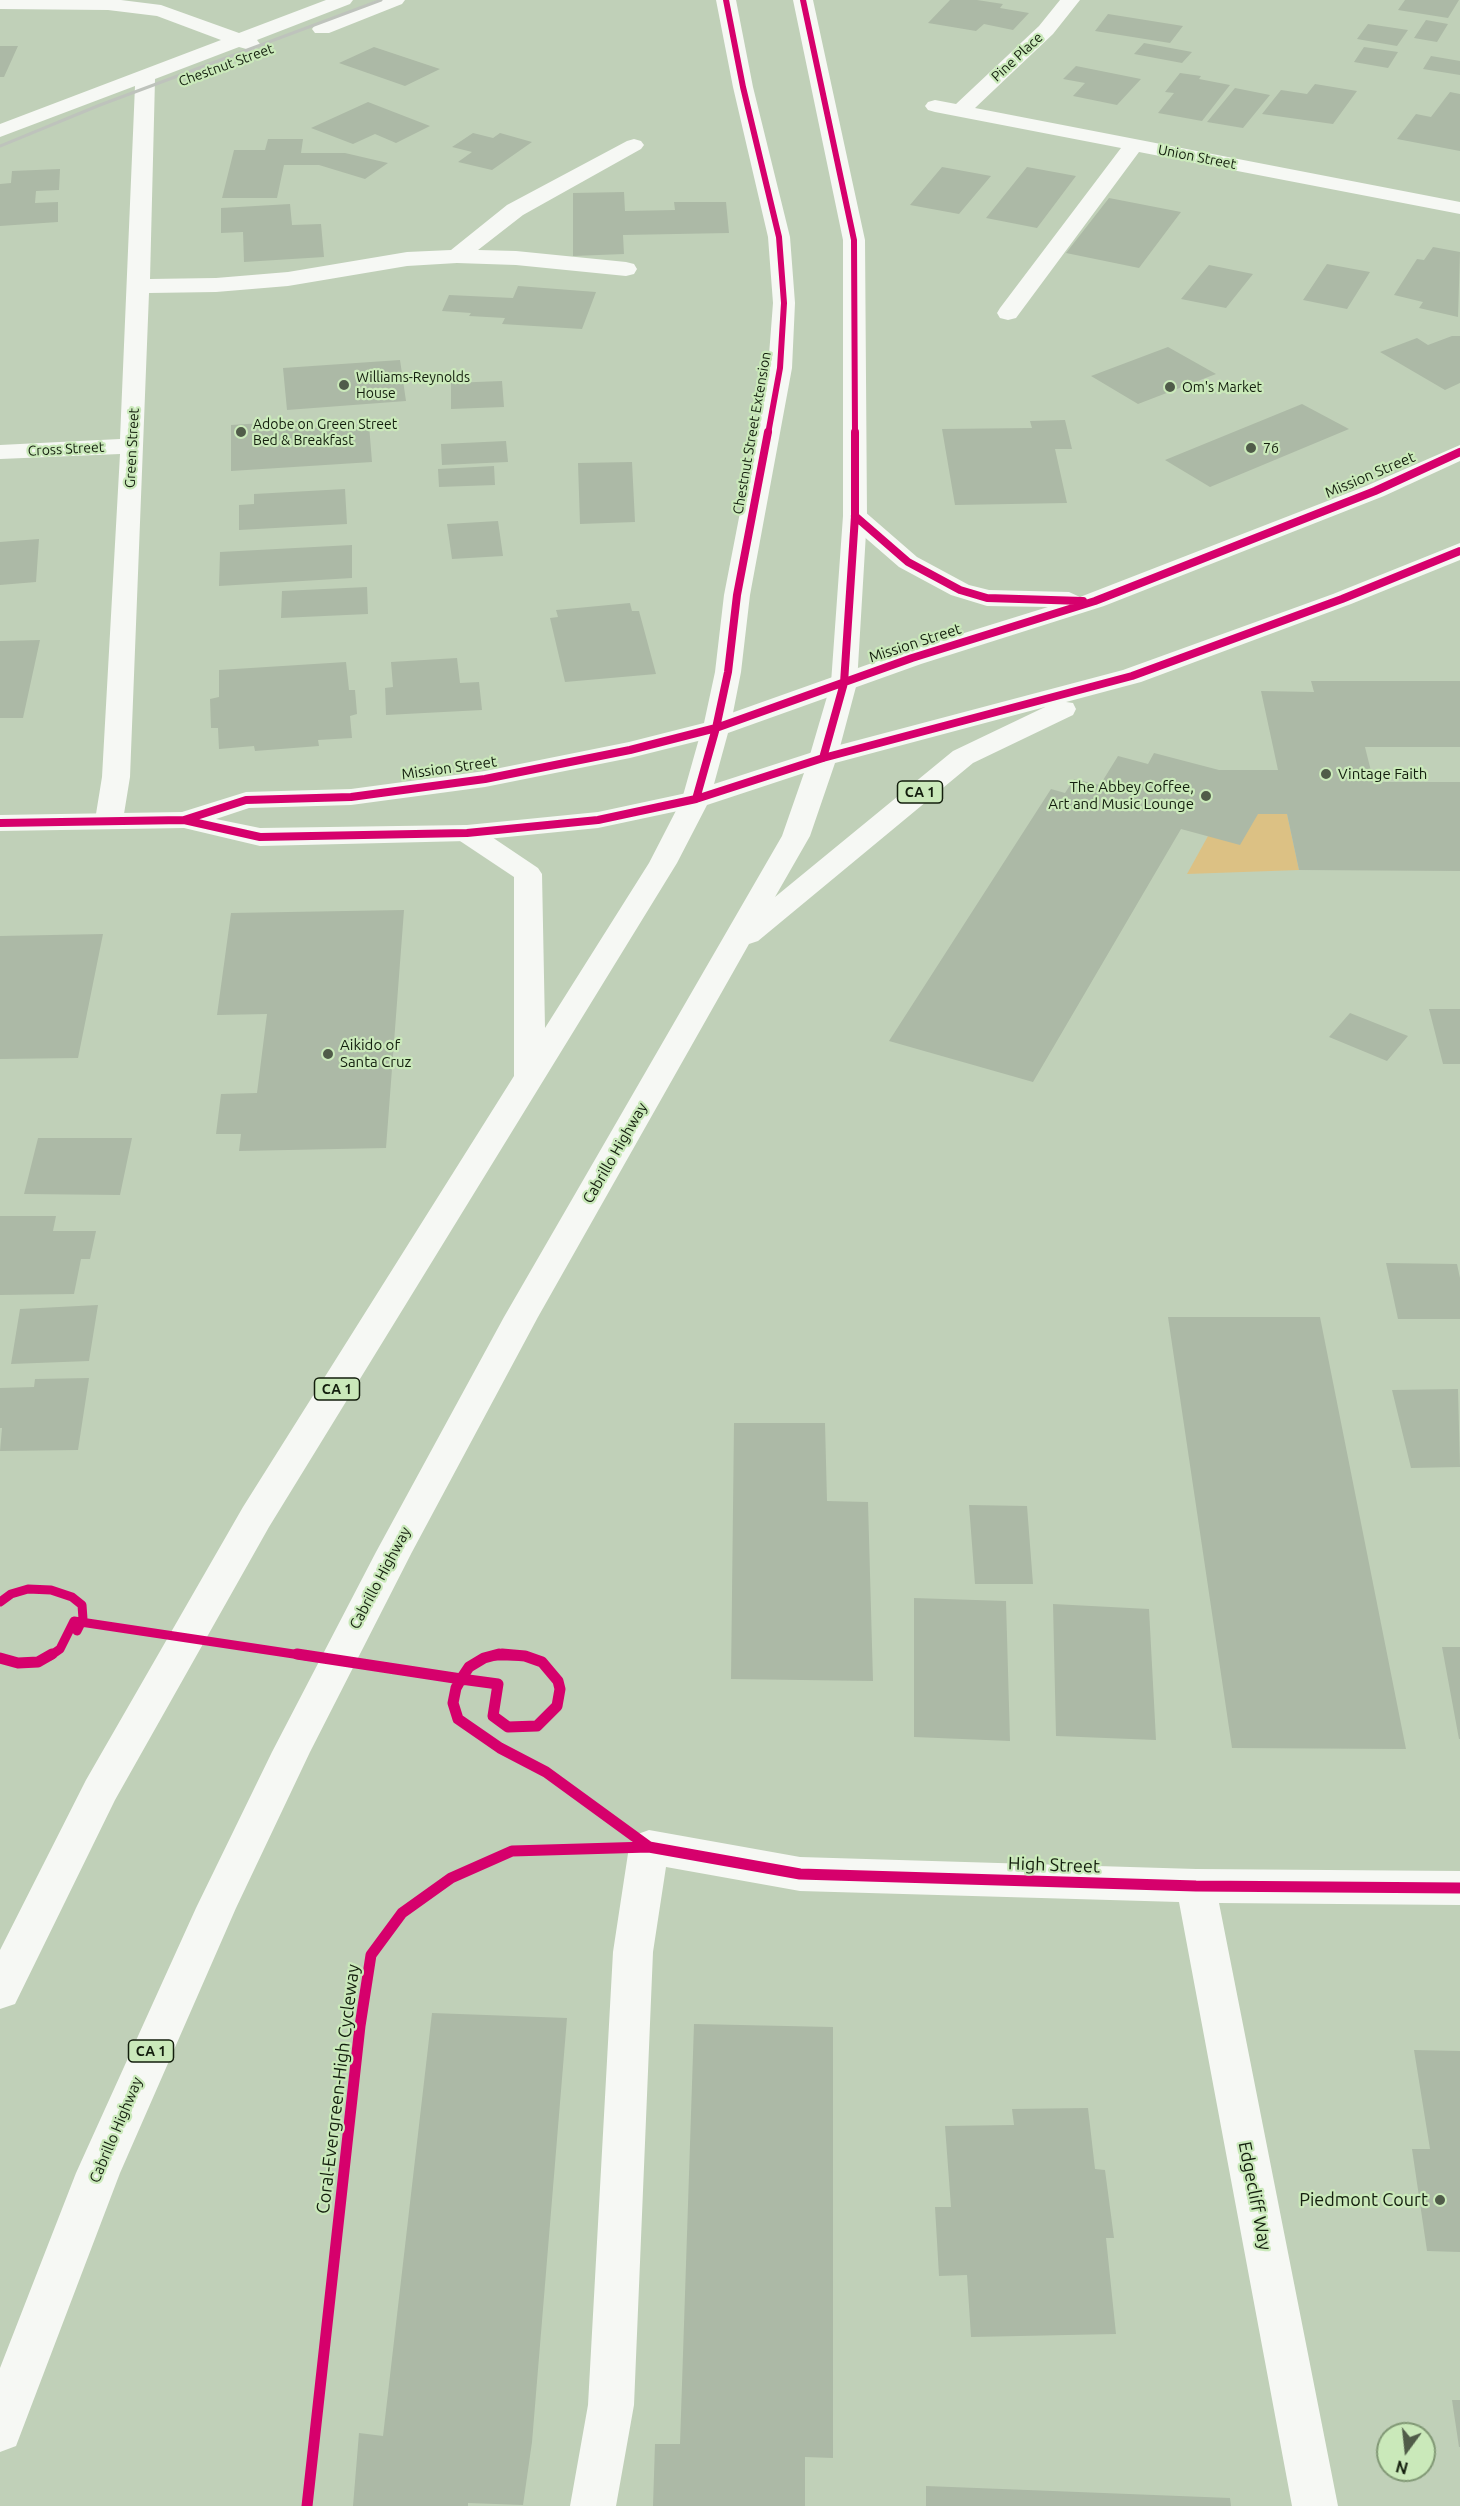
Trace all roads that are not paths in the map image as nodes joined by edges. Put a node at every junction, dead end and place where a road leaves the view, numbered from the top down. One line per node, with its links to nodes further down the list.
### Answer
1 (344, 0): 8 (main road, Chestnut Street)
2 (395, 0): 7 (main road)
3 (726, 0): 30 (main road, Chestnut Street Extension)
4 (803, 0): 25 (main road)
5 (1070, 0): 13 (main road, Pine Place)
6 (0, 3): 8 (main road)
7 (299, 38)
8 (239, 40): 9 (main road, Chestnut Street); 11 (main road, Chestnut Street)
9 (234, 62)
10 (212, 70): 11 (main road, Chestnut Street)
11 (146, 85): 14 (main road, Chestnut Street); 20 (main road, Green Street)
12 (935, 106): 13 (main road, Union Street)
13 (960, 111): 16 (main road, Union Street)
14 (0, 131)
15 (634, 145): 18 (main road)
16 (1134, 145): 17 (main road, Union Street); 21 (main road)
17 (1460, 208)
18 (458, 256): 19 (main road); 20 (main road)
19 (626, 269)
20 (139, 286): 22 (main road, Green Street)
21 (1008, 313)
22 (132, 446): 23 (main road, Cross Street); 33 (main road, Green Street)
23 (0, 452)
24 (1460, 452): 27 (main road, Mission Street)
25 (855, 516): 27 (main road); 29 (main road)
26 (1460, 551): 28 (main road, Mission Street / CA 1)
27 (1095, 601): 29 (main road, Mission Street)
28 (1132, 676): 31 (main road, Mission Street); 37 (main road, CA 1)
29 (844, 683): 30 (main road, Mission Street); 31 (main road)
30 (716, 728): 32 (main road, Chestnut Street Extension / CA 1); 34 (main road, Mission Street)
31 (823, 758): 32 (main road, Mission Street); 37 (main road, Cabrillo Highway / CA 1)
32 (696, 799): 36 (main road, Mission Street); 38 (main road, CA 1)
33 (109, 820): 34 (main road, Mission Street); 35 (main road, Mission Street)
34 (184, 820): 36 (main road, Mission Street)
35 (0, 823)
36 (467, 833): 38 (main road)
37 (734, 947): 42 (main road, Cabrillo Highway / CA 1)
38 (530, 1079): 41 (main road, CA 1)
39 (1196, 1886): 40 (main road, High Street); 43 (main road, High Street); 44 (main road, Edgecliff Way)
40 (1460, 1888)
41 (0, 1991)
42 (0, 2430)
43 (593, 2506)
44 (1315, 2506)

